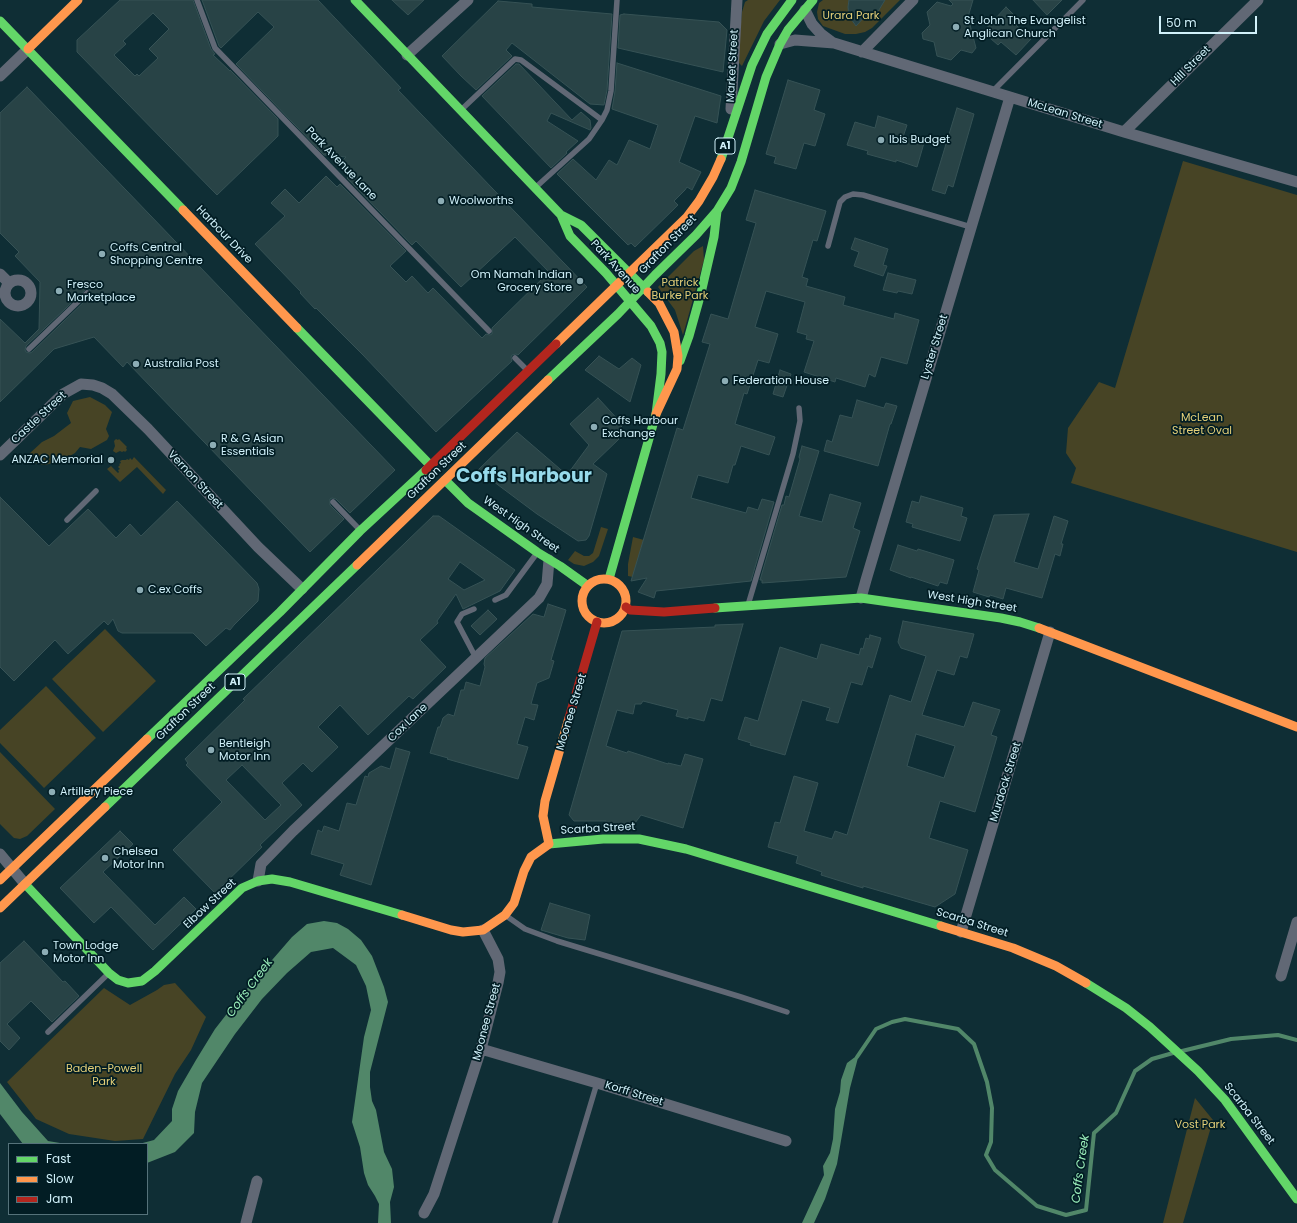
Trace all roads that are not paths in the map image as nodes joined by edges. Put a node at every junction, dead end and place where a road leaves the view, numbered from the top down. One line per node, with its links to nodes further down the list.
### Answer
1 (78, 0): 16 (main road)
2 (198, 0): 39 (lane, Park Avenue Lane)
3 (355, 0): 18 (main road, Park Avenue)
4 (468, 0): 18 (street)
5 (617, 0): 23 (lane)
6 (737, 0): 24 (street, Market Street)
7 (792, 0): 24 (main road, Grafton Street / A1)
8 (814, 0): 12 (main road, Grafton Street / A1)
9 (913, 0): 17 (street)
10 (1083, 0): 20 (lane)
11 (1258, 0): 25 (street, Hill Street)
12 (805, 10): 14 (street, McLean Street); 15 (main road, Grafton Street / A1)
13 (0, 21): 16 (main road, Harbour Drive)
14 (834, 43): 15 (street, McLean Street); 17 (street, McLean Street)
15 (780, 44): 28 (main road, Grafton Street / A1)
16 (28, 49): 19 (street); 48 (main road, Harbour Drive)
17 (862, 52): 20 (street, McLean Street)
18 (407, 55): 22 (main road, Park Avenue)
19 (0, 76)
20 (993, 92): 21 (street, McLean Street)
21 (1010, 97): 25 (street, McLean Street); 30 (street, Lyster Street)
22 (460, 110): 23 (lane); 27 (main road, Park Avenue)
23 (602, 120): 27 (lane)
24 (730, 132): 33 (main road, Grafton Street / A1)
25 (1124, 132): 26 (street, McLean Street)
26 (1297, 182)
27 (535, 188): 29 (main road, Park Avenue)
28 (717, 210): 36 (main road, Grafton Street / A1); 42 (main road)
29 (561, 215): 33 (main road, Park Avenue); 35 (main road, Park Avenue)
30 (971, 227): 31 (lane); 58 (street, Lyster Street)
31 (828, 246)
32 (0, 274): 34 (street)
33 (630, 274): 35 (main road, Grafton Street / A1); 36 (main road, Park Avenue)
34 (9, 283)
35 (617, 285): 38 (main road, Park Avenue); 43 (main road, Grafton Street / A1)
36 (644, 288): 38 (main road, Grafton Street / A1); 42 (main road, Park Avenue)
37 (87, 292): 40 (lane, bridge)
38 (630, 302): 46 (main road, Park Avenue); 48 (main road, Grafton Street / A1)
39 (489, 331)
40 (29, 349)
41 (515, 358): 43 (lane)
42 (676, 369): 46 (main road, Park Avenue)
43 (528, 372): 48 (main road, Grafton Street / A1)
44 (81, 384): 47 (street, Castle Street); 57 (street, Vernon Street)
45 (799, 408): 60 (lane)
46 (656, 414): 55 (main road)
47 (0, 455)
48 (438, 473): 52 (main road, Grafton Street / A1); 53 (main road, West High Street); 72 (main road, Grafton Street / A1)
49 (96, 491): 51 (lane)
50 (333, 502): 52 (lane)
51 (67, 520)
52 (360, 531): 57 (main road, Grafton Street / A1)
53 (537, 552): 54 (main road, West High Street); 59 (lane)
54 (549, 560): 56 (main road, West High Street); 65 (street, Cox Lane)
55 (609, 579): 56 (main road); 62 (main road)
56 (588, 586): 63 (main road)
57 (302, 589): 69 (main road, Grafton Street / A1)
58 (861, 598): 60 (main road, West High Street); 64 (main road, West High Street)
59 (495, 600)
60 (748, 605): 62 (main road, West High Street)
61 (474, 608): 65 (lane)
62 (626, 608): 63 (main road)
63 (597, 622): 67 (main road, Moonee Street)
64 (1050, 632): 66 (main road, West High Street); 77 (street, Murdock Street)
65 (476, 658): 71 (street, Cox Lane)
66 (1297, 727)
67 (550, 844): 74 (main road); 77 (main road, Scarba Street)
68 (0, 854): 69 (street)
69 (12, 868): 70 (main road, Grafton Street / A1); 72 (street)
70 (0, 880)
71 (258, 881): 76 (main road, Elbow Street); 78 (main road, Elbow Street)
72 (25, 884): 73 (main road, Grafton Street / A1); 78 (main road, Elbow Street)
73 (0, 908)
74 (505, 915): 76 (main road); 80 (lane)
75 (1297, 922): 79 (street)
76 (483, 930): 82 (street, Moonee Street)
77 (961, 932): 86 (main road, Scarba Street)
78 (110, 973): 81 (lane)
79 (1281, 976)
80 (787, 1012)
81 (48, 1032)
82 (481, 1049): 83 (street, Korff Street); 87 (street, Moonee Street)
83 (597, 1083): 84 (street, Korff Street); 89 (lane)
84 (786, 1141)
85 (257, 1181): 88 (street)
86 (1297, 1199)
87 (424, 1213)
88 (246, 1223)
89 (555, 1223)

